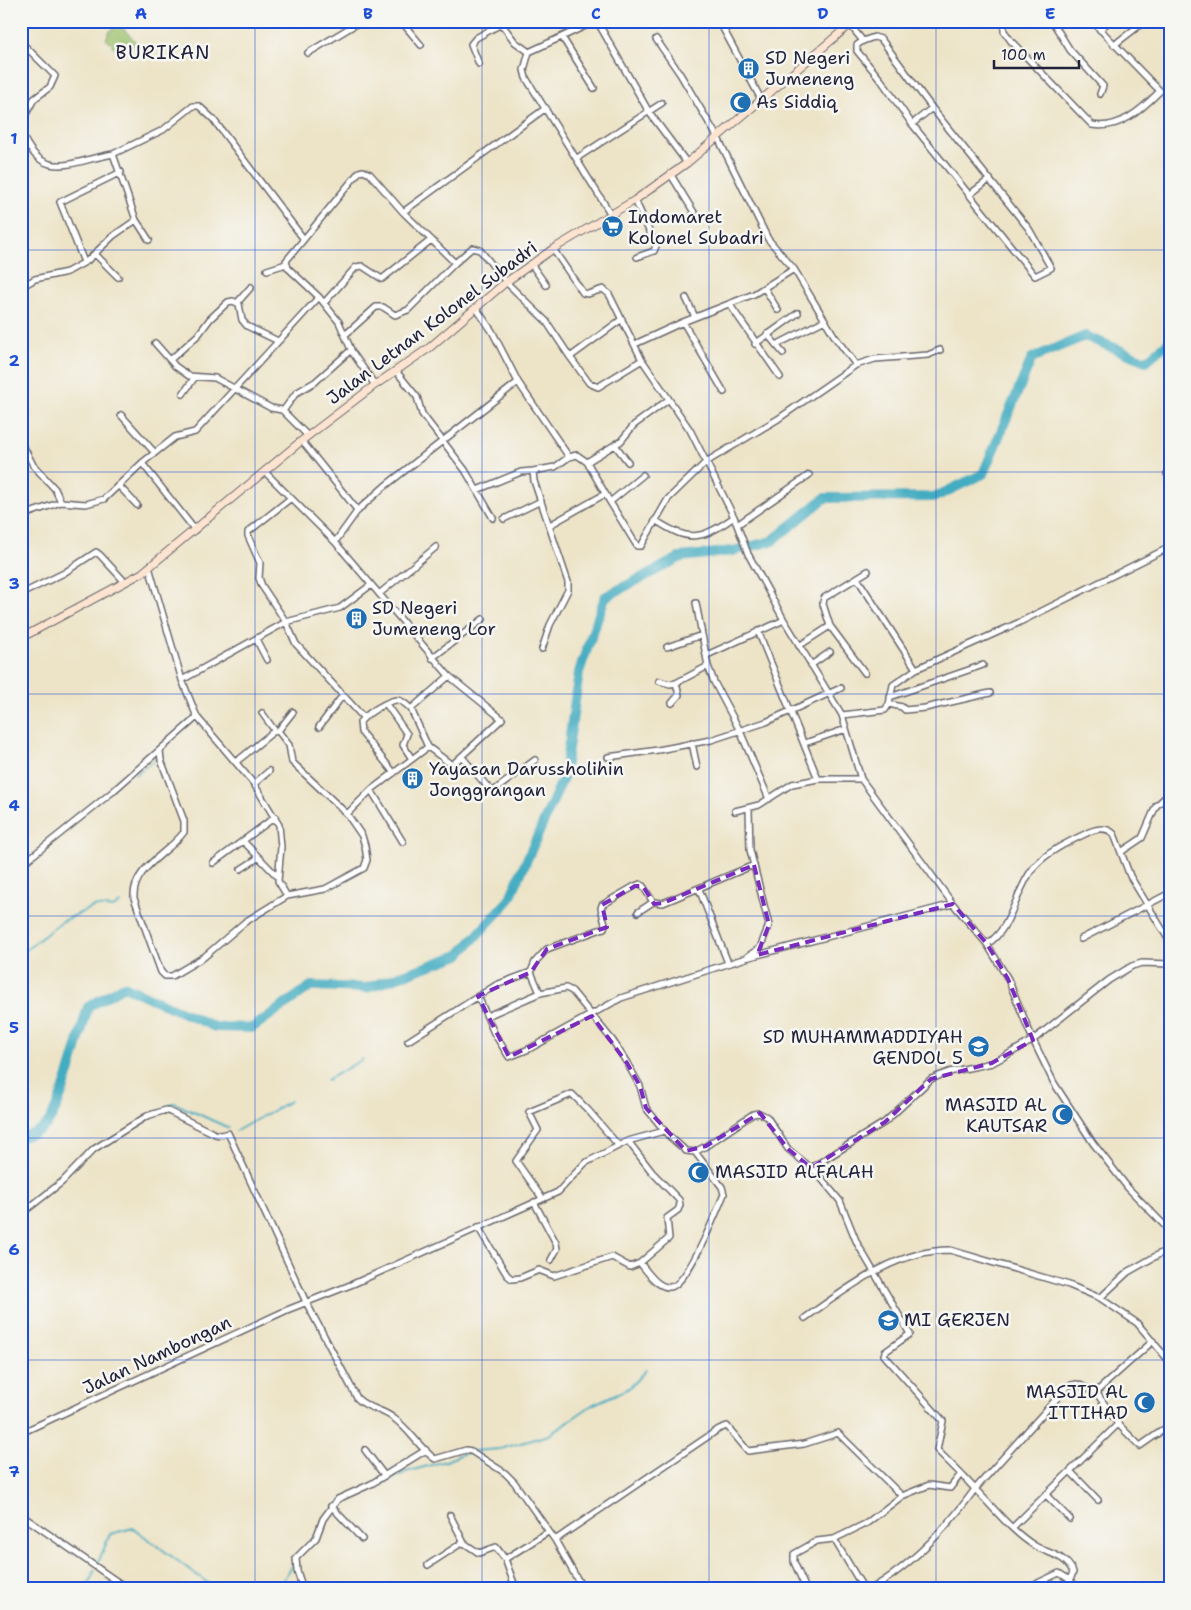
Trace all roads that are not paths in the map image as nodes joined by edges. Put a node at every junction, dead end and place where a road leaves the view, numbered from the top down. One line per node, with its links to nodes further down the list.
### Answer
1 (361, 21): 20 (street)
2 (401, 21): 17 (street)
3 (597, 21): 13 (street); 28 (street)
4 (719, 21): 24 (street)
5 (1007, 21): 18 (street)
6 (1052, 21): 23 (street)
7 (1092, 21): 12 (street)
8 (1109, 21): 12 (street)
9 (1145, 21): 18 (street)
10 (500, 22): 19 (street); 21 (street)
11 (852, 23): 15 (street); 24 (main road, Jalan Letnan Kolonel Subadri)
12 (1100, 30): 18 (street)
13 (562, 37): 19 (street); 22 (street)
14 (656, 40): 32 (street)
15 (864, 41): 27 (street); 30 (street)
16 (21, 42): 29 (street)
17 (421, 45)
18 (1114, 45)
19 (529, 52): 26 (street)
20 (308, 53)
21 (480, 64)
22 (594, 88)
23 (1100, 94)
24 (762, 101): 32 (main road, Jalan Letnan Kolonel Subadri)
25 (662, 103): 28 (street)
26 (546, 108): 34 (street); 41 (street)
27 (932, 108): 30 (street); 38 (street)
28 (649, 112): 34 (street); 35 (street)
29 (21, 123)
30 (912, 124): 39 (street)
31 (21, 132): 33 (street)
32 (718, 138): 35 (main road, Jalan Letnan Kolonel Subadri); 55 (street)
33 (113, 154): 36 (street); 45 (street)
34 (577, 158): 42 (street)
35 (687, 163): 37 (main road, Jalan Letnan Kolonel Subadri)
36 (121, 172): 44 (street); 51 (street)
37 (671, 175): 40 (main road, Jalan Letnan Kolonel Subadri); 43 (street)
38 (990, 179): 39 (street); 39 (street)
39 (969, 196)
40 (635, 200): 42 (main road, Jalan Letnan Kolonel Subadri); 50 (street)
41 (403, 212): 45 (street); 47 (street)
42 (610, 213): 48 (main road, Jalan Letnan Kolonel Subadri)
43 (695, 214)
44 (136, 220): 46 (street); 49 (street)
45 (303, 238): 53 (street)
46 (149, 240)
47 (432, 240): 52 (street); 66 (street)
48 (553, 249): 54 (main road, Jalan Letnan Kolonel Subadri); 72 (street)
49 (95, 254): 51 (street); 57 (street)
50 (637, 257)
51 (84, 262): 60 (street)
52 (455, 263): 58 (street); 76 (street)
53 (286, 264): 56 (street); 63 (street)
54 (531, 264): 58 (main road, Jalan Letnan Kolonel Subadri); 59 (street)
55 (794, 269): 62 (street); 73 (street)
56 (267, 270)
57 (118, 278)
58 (506, 282): 68 (main road, Jalan Letnan Kolonel Subadri); 85 (street)
59 (546, 285)
60 (21, 287)
61 (251, 287): 65 (street)
62 (765, 289): 67 (street); 69 (street)
63 (319, 297): 66 (street); 77 (street)
64 (686, 298): 71 (street)
65 (237, 303): 77 (street); 86 (street)
66 (324, 303): 76 (street)
67 (730, 305): 71 (street); 80 (street)
68 (476, 308): 89 (main road, Jalan Letnan Kolonel Subadri); 92 (street)
69 (778, 310)
70 (798, 313): 75 (street)
71 (695, 317): 74 (street)
72 (622, 319): 79 (street); 85 (street)
73 (824, 320): 81 (street); 88 (street)
74 (683, 322): 79 (street); 95 (street)
75 (767, 334): 80 (street); 81 (street)
76 (346, 335): 82 (street)
77 (278, 341): 94 (street)
78 (155, 343): 86 (street)
79 (635, 344): 87 (street)
80 (755, 344): 91 (street)
81 (776, 346): 84 (street)
82 (351, 350): 93 (street); 98 (street)
83 (940, 350): 88 (street)
84 (783, 354)
85 (570, 357): 87 (street)
86 (170, 360): 90 (street)
87 (642, 360): 97 (street)
88 (856, 365): 108 (street)
89 (396, 371): 93 (main road, Jalan Letnan Kolonel Subadri); 101 (street)
90 (195, 377): 94 (street); 96 (street)
91 (780, 377)
92 (518, 382): 101 (street); 105 (street)
93 (375, 385): 100 (main road, Jalan Letnan Kolonel Subadri)
94 (236, 388): 98 (street); 104 (street)
95 (724, 392)
96 (183, 394)
97 (668, 400): 102 (street); 108 (street)
98 (283, 411): 100 (street)
99 (122, 415): 104 (street)
100 (305, 439): 111 (main road, Jalan Letnan Kolonel Subadri); 122 (street)
101 (444, 440): 115 (street); 122 (street)
102 (615, 445): 106 (street); 107 (street)
103 (21, 448): 119 (street)
104 (155, 453): 109 (street)
105 (569, 457): 106 (street); 110 (street)
106 (587, 462): 116 (street)
107 (628, 462)
108 (706, 462): 124 (street); 127 (street)
109 (142, 463): 114 (street); 130 (street)
110 (533, 471): 115 (street); 118 (street)
111 (265, 472): 117 (street); 130 (main road, Jalan Letnan Kolonel Subadri)
112 (643, 475): 120 (street)
113 (809, 475): 129 (street)
114 (119, 486): 119 (street); 121 (street)
115 (477, 490): 125 (street)
116 (606, 494): 120 (street); 128 (street)
117 (291, 498): 131 (street); 144 (street)
118 (541, 501): 126 (street); 128 (street)
119 (61, 502): 123 (street)
120 (610, 502): 127 (street)
121 (137, 505)
122 (358, 511): 131 (street)
123 (21, 516)
124 (734, 517): 127 (street); 129 (street)
125 (493, 518)
126 (504, 519)
127 (654, 520)
128 (550, 525): 152 (street)
129 (737, 525): 143 (street)
130 (195, 530): 134 (main road, Jalan Letnan Kolonel Subadri)
131 (335, 542): 138 (street)
132 (436, 547): 140 (street)
133 (1170, 547): 160 (street)
134 (149, 567): 137 (main road, Jalan Letnan Kolonel Subadri); 163 (street)
135 (868, 571): 136 (street)
136 (857, 578): 145 (street); 160 (street)
137 (124, 582): 139 (street); 148 (main road, Jalan Letnan Kolonel Subadri)
138 (371, 585): 140 (street); 144 (street)
139 (21, 594)
140 (379, 594): 155 (street)
141 (696, 603): 147 (street)
142 (483, 619): 155 (street)
143 (784, 620): 146 (street); 150 (street)
144 (286, 622): 149 (street); 169 (street)
145 (830, 626): 150 (street); 161 (street)
146 (758, 632): 154 (street); 176 (street)
147 (702, 635): 151 (street); 154 (street)
148 (21, 638)
149 (256, 639): 156 (street); 163 (street)
150 (799, 646): 157 (street)
151 (666, 647)
152 (542, 649)
153 (830, 652): 157 (street)
154 (707, 655): 159 (street)
155 (432, 658): 162 (street)
156 (267, 660)
157 (811, 665): 168 (street)
158 (983, 665): 170 (street)
159 (708, 666): 165 (street); 184 (street)
160 (916, 669): 170 (street)
161 (865, 673)
162 (449, 676): 174 (street); 190 (street)
163 (182, 680): 179 (street)
164 (658, 681): 165 (street)
165 (676, 683): 171 (street)
166 (841, 688): 168 (street)
167 (990, 693): 173 (street)
168 (827, 694): 176 (street); 178 (street)
169 (343, 695): 180 (street); 181 (street)
170 (890, 697): 173 (street)
171 (672, 702)
172 (386, 704): 174 (street); 180 (street); 191 (street)
173 (889, 704): 178 (street)
174 (411, 709): 187 (street)
175 (294, 712): 183 (street)
176 (790, 712): 184 (street); 186 (street)
177 (262, 713): 183 (street)
178 (842, 715): 182 (street)
179 (197, 717): 188 (street); 193 (street)
180 (363, 718): 196 (street)
181 (319, 726)
182 (846, 729): 186 (street); 198 (street)
183 (276, 731): 193 (street); 205 (street)
184 (740, 731): 185 (street); 202 (street)
185 (692, 743): 189 (street); 194 (street)
186 (805, 743): 197 (street)
187 (428, 747): 190 (street); 191 (street)
188 (160, 751): 212 (street); 218 (street)
189 (608, 756)
190 (462, 757): 192 (street)
191 (412, 759): 196 (street)
192 (535, 760)
193 (236, 762): 199 (street)
194 (696, 767)
195 (269, 771): 199 (street)
196 (394, 773): 200 (street)
197 (818, 779): 198 (street); 202 (street)
198 (861, 779): 220 (street)
199 (254, 784): 206 (street)
200 (372, 790): 205 (street); 208 (street)
201 (1170, 793): 209 (street)
202 (769, 799): 203 (street)
203 (749, 809): 204 (street); 213 (street)
204 (735, 812)
205 (347, 814): 218 (street)
206 (274, 817): 207 (street); 215 (street)
207 (244, 842): 210 (street); 211 (street)
208 (403, 842)
209 (1120, 852): 221 (street); 225 (street)
210 (258, 858): 214 (street); 215 (street)
211 (213, 863)
212 (21, 865)
213 (754, 865): 216 (street); 226 (street)
214 (241, 869)
215 (278, 877): 218 (street)
216 (699, 890): 219 (street); 227 (street)
217 (1170, 893): 221 (street)
218 (287, 896)
219 (653, 902): 222 (street); 229 (street)
220 (953, 904): 225 (street); 226 (street)
221 (1147, 905): 223 (street); 224 (street)
222 (638, 912)
223 (1081, 939)
224 (1170, 942)
225 (987, 944): 234 (street)
226 (746, 958): 227 (street)
227 (728, 963): 233 (street)
228 (1170, 964): 234 (street)
229 (532, 972): 230 (street); 231 (street)
230 (540, 993): 232 (street); 233 (street)
231 (478, 996): 232 (street); 235 (street)
232 (487, 1016): 233 (street)
233 (592, 1016): 236 (street)
234 (1033, 1040): 240 (street); 245 (street)
235 (408, 1041)
236 (664, 1131): 237 (street, Jalan Nambongan); 239 (street)
237 (628, 1141): 238 (street, Jalan Nambongan); 248 (street)
238 (619, 1146): 241 (street, Jalan Nambongan); 241 (street)
239 (695, 1152): 240 (street); 248 (street)
240 (811, 1168): 249 (street)
241 (542, 1198): 242 (street, Jalan Nambongan)
242 (534, 1202): 244 (street, Jalan Nambongan); 247 (street)
243 (21, 1214): 251 (street)
244 (478, 1227): 248 (street); 251 (street, Jalan Nambongan)
245 (1170, 1232)
246 (1170, 1248): 250 (street)
247 (552, 1260)
248 (640, 1263)
249 (874, 1272): 250 (street); 252 (street); 262 (street)
250 (1100, 1298): 253 (street)
251 (306, 1302): 258 (street, Jalan Nambongan); 260 (street)
252 (805, 1318)
253 (1153, 1341): 254 (street); 255 (street)
254 (1170, 1362)
255 (1096, 1392): 256 (street); 264 (street)
256 (1118, 1424): 257 (street); 261 (street)
257 (1170, 1426)
258 (21, 1433)
259 (365, 1450): 263 (street)
260 (426, 1450): 263 (street); 273 (street)
261 (1070, 1471): 265 (street); 267 (street)
262 (961, 1474): 264 (street); 266 (street)
263 (384, 1475): 268 (street)
264 (975, 1488): 272 (street); 287 (street)
265 (1046, 1494): 271 (street); 272 (street)
266 (902, 1496): 275 (street); 276 (street)
267 (1098, 1500)
268 (331, 1506): 274 (street); 282 (street)
269 (21, 1514): 281 (street)
270 (450, 1515): 277 (street)
271 (1070, 1519)
272 (1013, 1527): 280 (street)
273 (548, 1532): 276 (street); 278 (street)
274 (362, 1539)
275 (834, 1539): 285 (street); 286 (street)
276 (554, 1540): 284 (street)
277 (464, 1543): 278 (street); 279 (street)
278 (505, 1559): 283 (street)
279 (428, 1565)
280 (1070, 1580): 288 (street); 289 (street)
281 (128, 1589)
282 (303, 1589)
283 (516, 1589)
284 (583, 1589)
285 (806, 1589)
286 (864, 1589)
287 (871, 1589)
288 (1025, 1589)
289 (1076, 1589)

